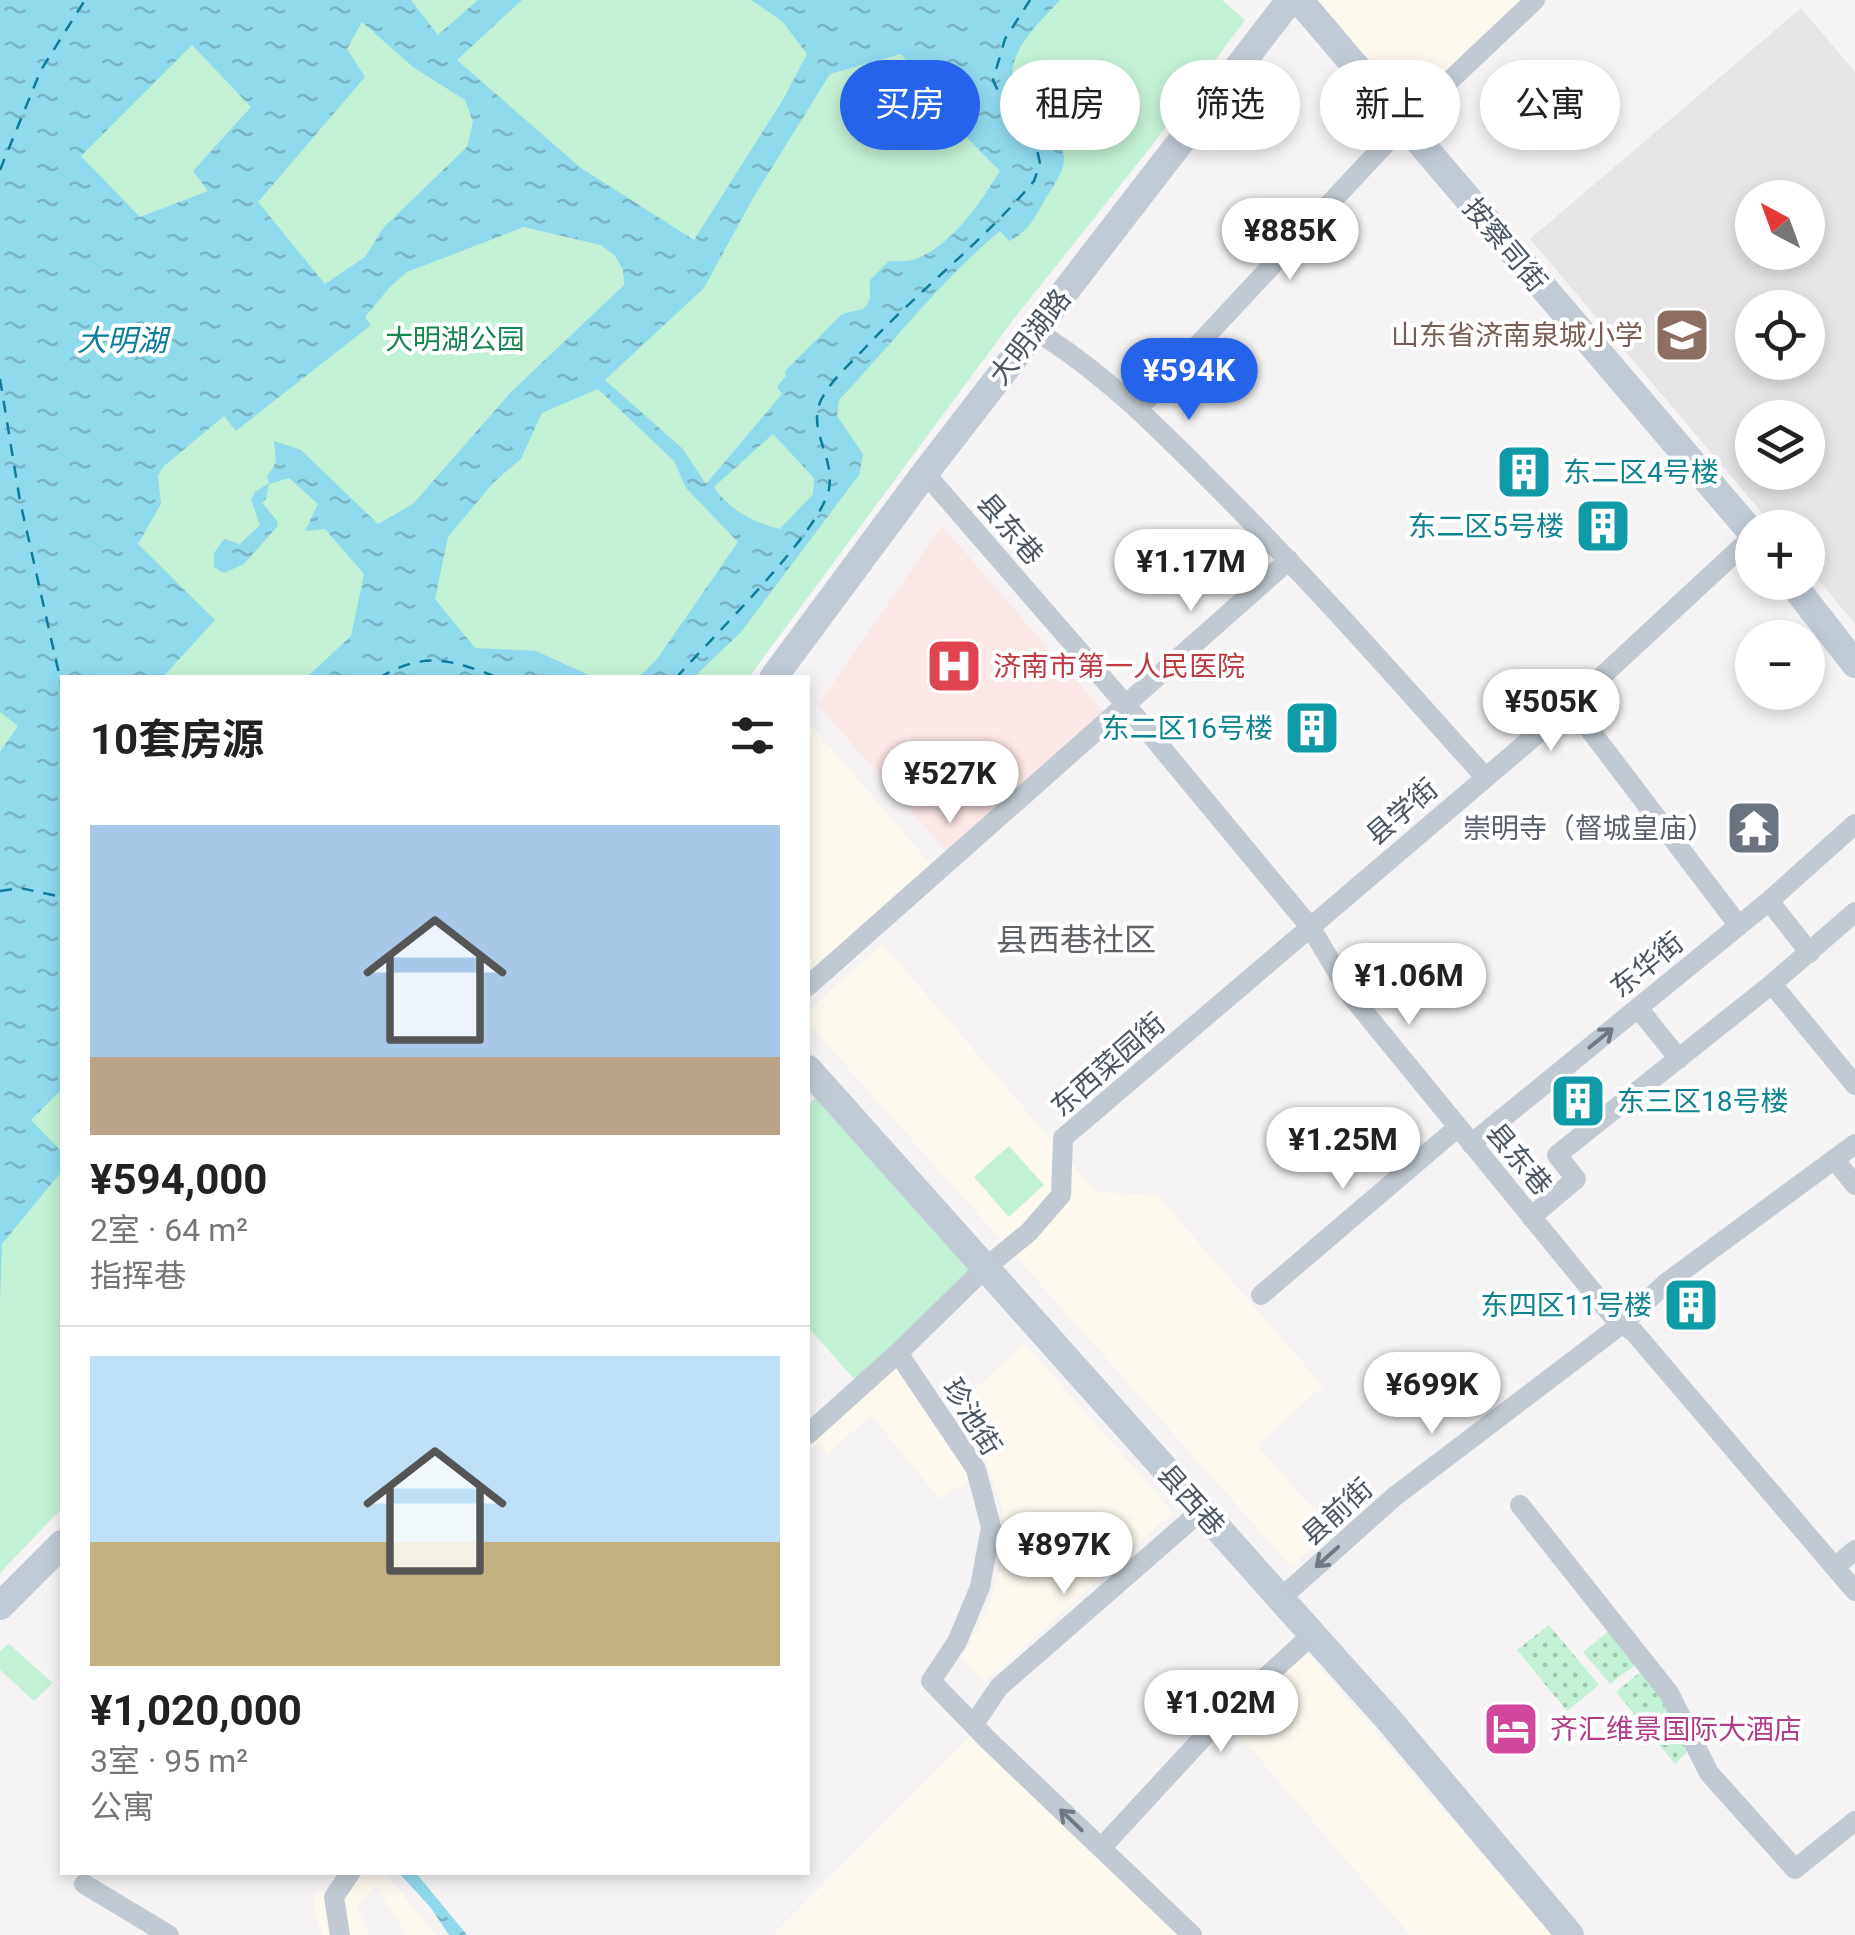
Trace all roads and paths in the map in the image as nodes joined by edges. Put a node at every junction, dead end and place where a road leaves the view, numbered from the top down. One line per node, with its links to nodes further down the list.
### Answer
1 (1290, 0): 10 (main road, 大明湖路)
2 (1299, 0): 4 (main road, 按察司街); 8 (main road, 大明湖路)
3 (1535, 0): 5 (street)
4 (1350, 60)
5 (1460, 71)
6 (1380, 150): 9 (street)
7 (1426, 150): 11 (main road, 按察司街)
8 (1047, 338): 9 (street); 10 (main road, 大明湖路)
9 (1139, 408): 13 (street)
10 (931, 480): 16 (main road, 大明湖路); 17 (main road, 大明湖路); 19 (street, 县东巷)
11 (1735, 515)
12 (1735, 551): 18 (street, 县学街)
13 (1290, 560): 19 (street); 20 (street)
14 (1805, 600): 15 (main road)
15 (1855, 664)
16 (775, 675)
17 (792, 675)
18 (1571, 705): 20 (street, 县学街); 24 (street)
19 (1126, 706): 25 (street, 县东巷); 27 (street)
20 (1486, 777): 25 (street, 县学街)
21 (1855, 824): 22 (street, 东华街)
22 (1769, 901): 24 (street, 东华街); 26 (street)
23 (1855, 912): 26 (street)
24 (1739, 926): 29 (street, 东华街)
25 (1310, 928): 33 (street, 县东巷); 38 (street, 东西菜园街)
26 (1810, 952): 28 (street)
27 (810, 984)
28 (1772, 984): 30 (street); 32 (street)
29 (1638, 1008): 30 (street); 33 (street, 东华街, one-way to 29)
30 (1679, 1058): 37 (street)
31 (811, 1080): 38 (main road, 县西巷)
32 (1855, 1085)
33 (1464, 1136): 37 (street, 县东巷); 39 (street, 东华街)
34 (1855, 1144): 35 (street, 县前街)
35 (1834, 1159): 36 (street); 40 (street, 县前街)
36 (1855, 1185)
37 (1531, 1217): 40 (street, 县东巷)
38 (986, 1268): 41 (street, 东西菜园街); 44 (main road, 县西巷)
39 (1260, 1295)
40 (1623, 1323): 48 (street, 县东巷); 50 (street, 县前街, one-way to 50)
41 (898, 1353): 42 (street, 东西菜园街); 54 (street, 珍池街)
42 (810, 1432)
43 (1520, 1506): 55 (street)
44 (1201, 1511): 50 (main road, 县西巷); 54 (street)
45 (60, 1546): 51 (main road)
46 (1855, 1550): 48 (street)
47 (60, 1564): 52 (main road)
48 (1835, 1567): 49 (street, 县东巷)
49 (1855, 1591)
50 (1281, 1598): 53 (main road, 县西巷)
51 (0, 1606)
52 (0, 1622)
53 (1312, 1635): 56 (street); 62 (main road, 县西巷)
54 (974, 1724): 56 (street, one-way to 54)
55 (1855, 1821)
56 (1102, 1848): 61 (street)
57 (349, 1875): 60 (street)
58 (84, 1884): 59 (street)
59 (169, 1935)
60 (340, 1935)
61 (1192, 1935)
62 (1570, 1935)

